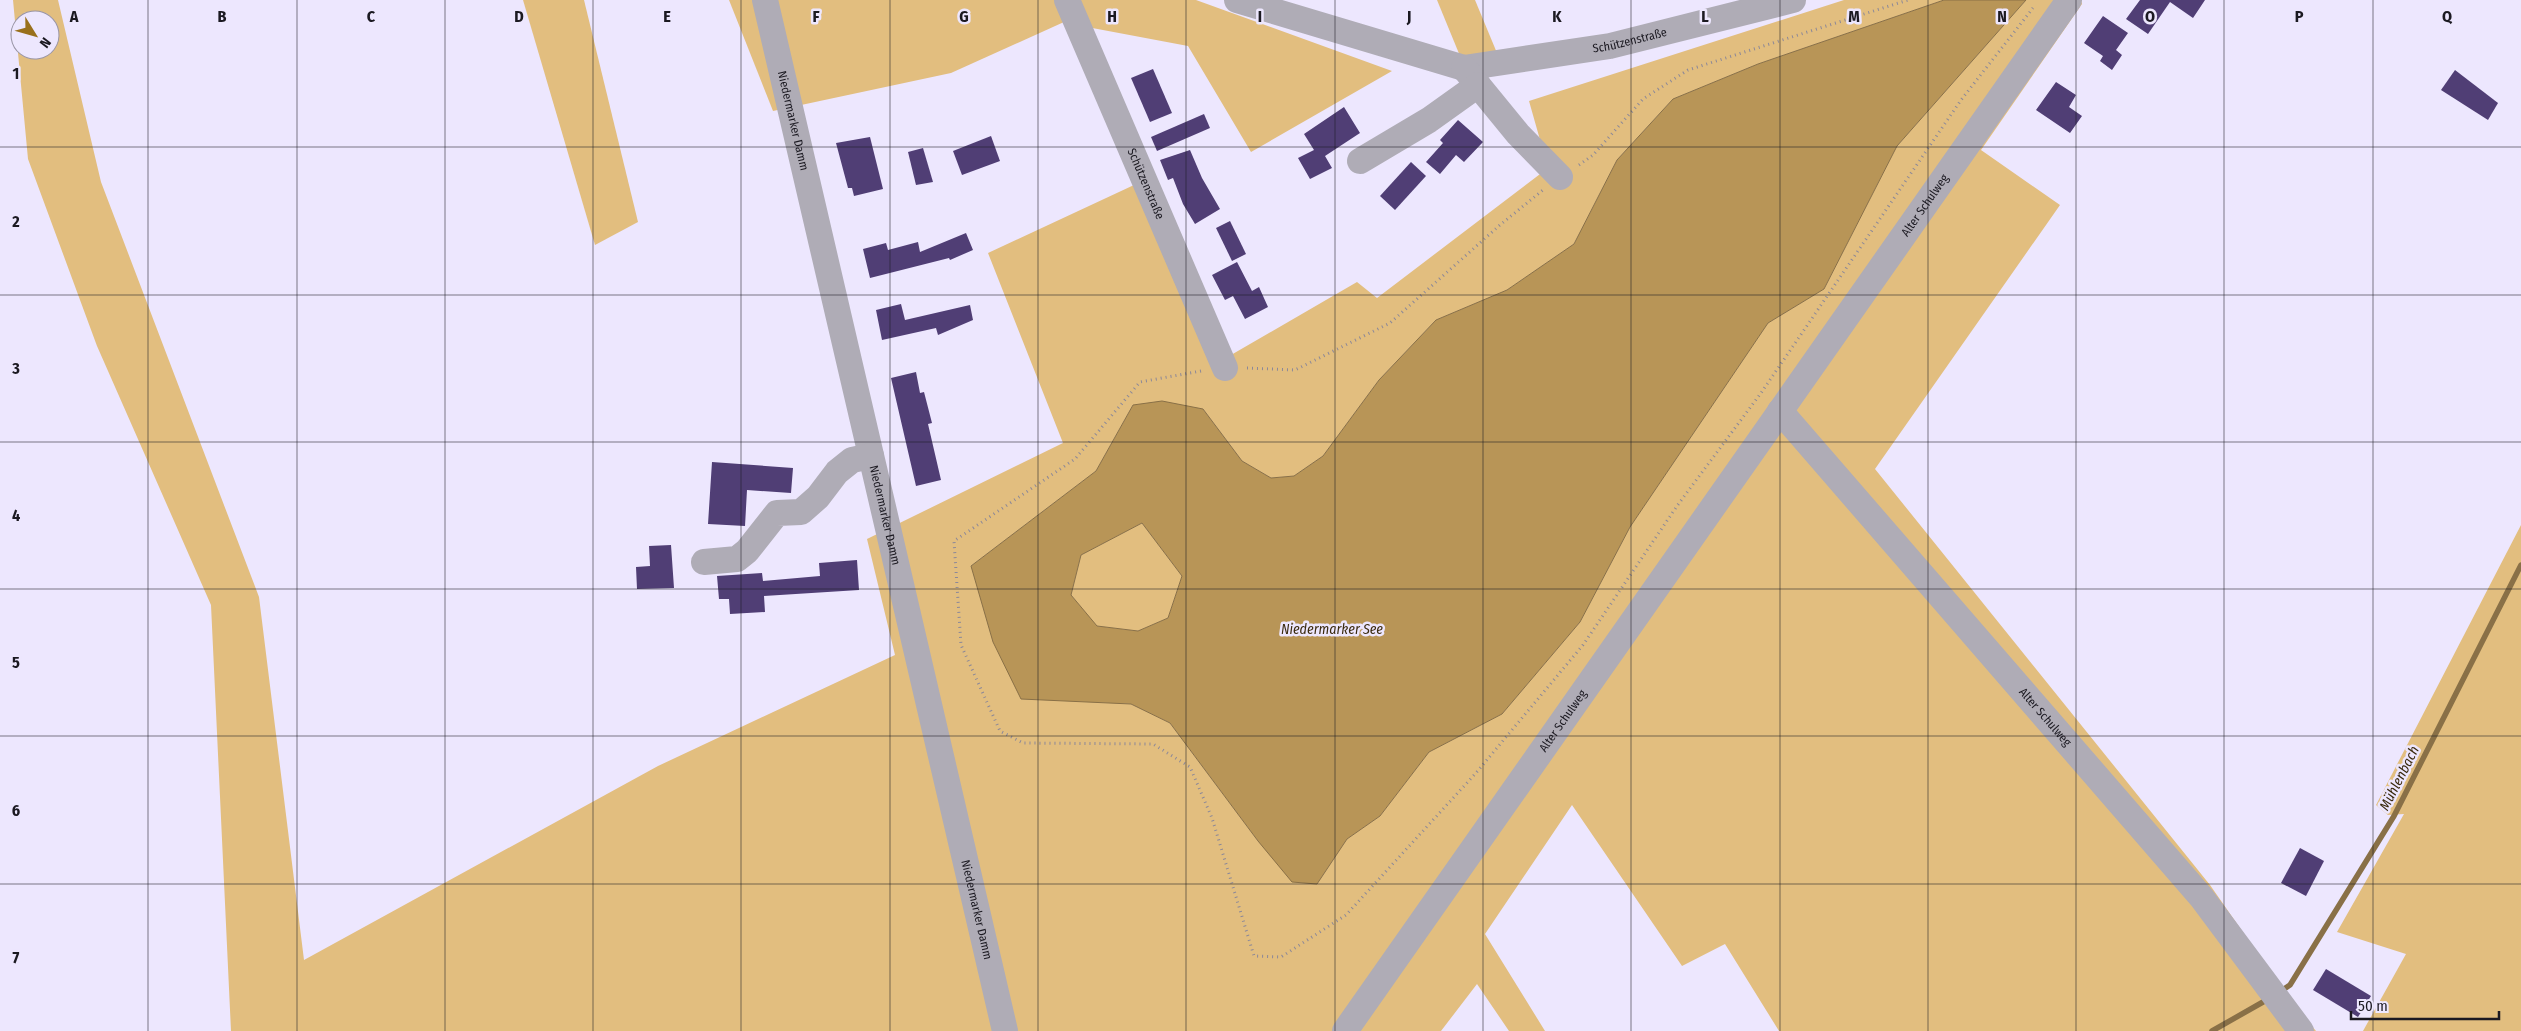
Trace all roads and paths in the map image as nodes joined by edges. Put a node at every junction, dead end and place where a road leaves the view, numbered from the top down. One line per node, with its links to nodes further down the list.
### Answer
1 (765, 0): 13 (street, Niedermarker Damm)
2 (1067, 0): 11 (street, Schützenstraße)
3 (1237, 0): 8 (street, Schützenstraße)
4 (1793, 0): 8 (street, Schützenstraße)
5 (1908, 0): 10 (path)
6 (2040, 0): 11 (path)
7 (2069, 0): 12 (street, Alter Schulweg)
8 (1471, 76): 9 (street); 10 (street)
9 (1360, 160)
10 (1560, 177): 11 (path)
11 (1226, 368)
12 (1780, 411): 16 (street, Alter Schulweg); 17 (street, Alter Schulweg)
13 (871, 456): 14 (street); 15 (street, Niedermarker Damm)
14 (704, 562)
15 (1006, 1031)
16 (1345, 1031)
17 (2301, 1031)

